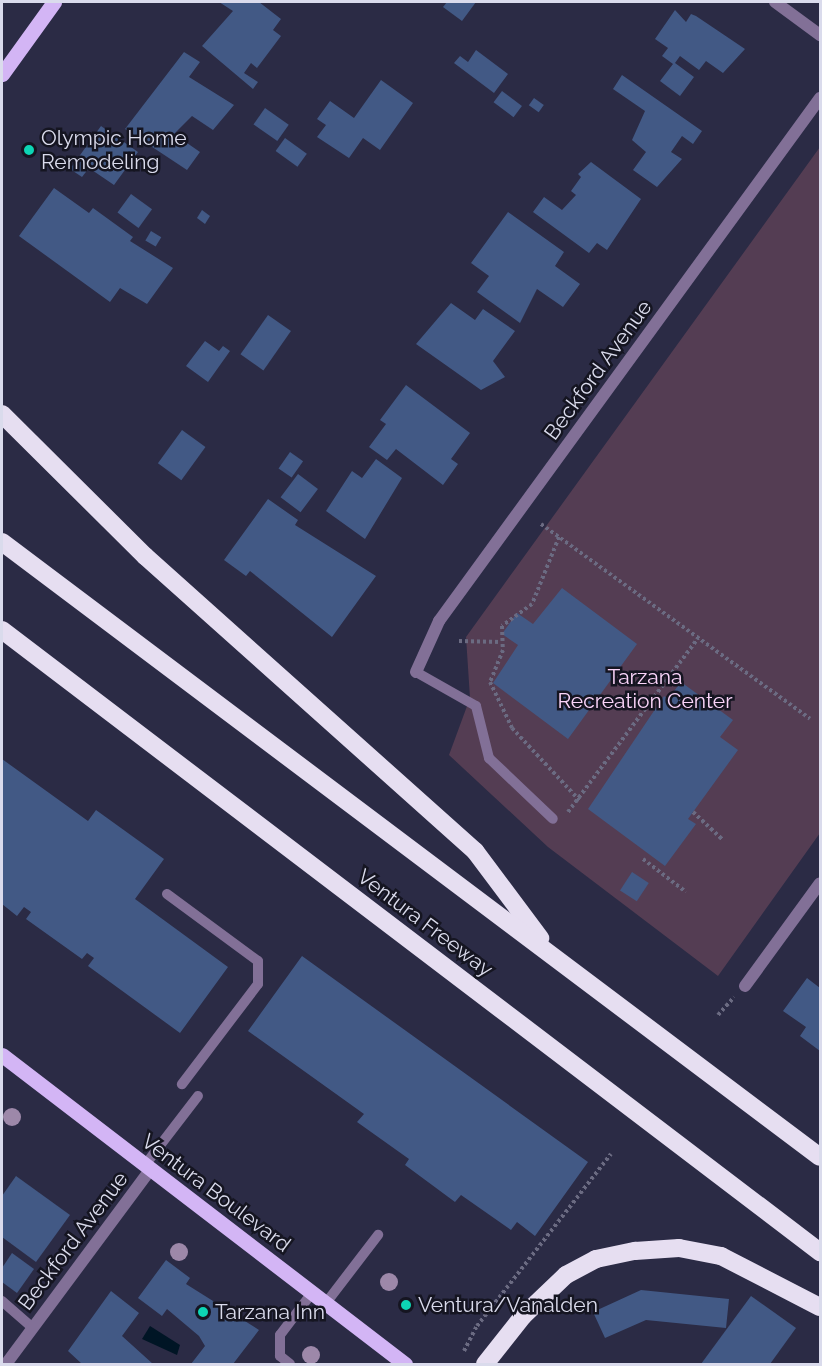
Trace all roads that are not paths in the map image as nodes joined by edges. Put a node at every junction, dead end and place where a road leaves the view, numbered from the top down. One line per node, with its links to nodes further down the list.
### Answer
1 (54, 2): 4 (main road)
2 (775, 2): 3 (street)
3 (820, 35)
4 (2, 74)
5 (820, 98): 9 (street, Beckford Avenue)
6 (2, 414): 13 (highway)
7 (2, 542): 13 (highway)
8 (2, 630): 21 (highway, Ventura Freeway)
9 (416, 672): 10 (lane)
10 (553, 819)
11 (820, 883): 14 (street)
12 (167, 894): 16 (lane)
13 (552, 954): 18 (highway)
14 (744, 986)
15 (2, 1055): 19 (main road, Ventura Boulevard)
16 (182, 1084)
17 (198, 1096): 19 (lane)
18 (820, 1158)
19 (148, 1167): 22 (main road, Ventura Boulevard); 26 (street, Beckford Avenue)
20 (378, 1235): 24 (lane)
21 (820, 1252)
22 (312, 1293): 24 (main road, Ventura Boulevard); 27 (lane)
23 (2, 1301): 26 (lane)
24 (326, 1303): 28 (main road, Ventura Boulevard)
25 (820, 1307): 31 (highway)
26 (33, 1328): 29 (street, Beckford Avenue)
27 (277, 1360): 30 (lane)
28 (398, 1362)
29 (6, 1365)
30 (290, 1365)
31 (485, 1365)

